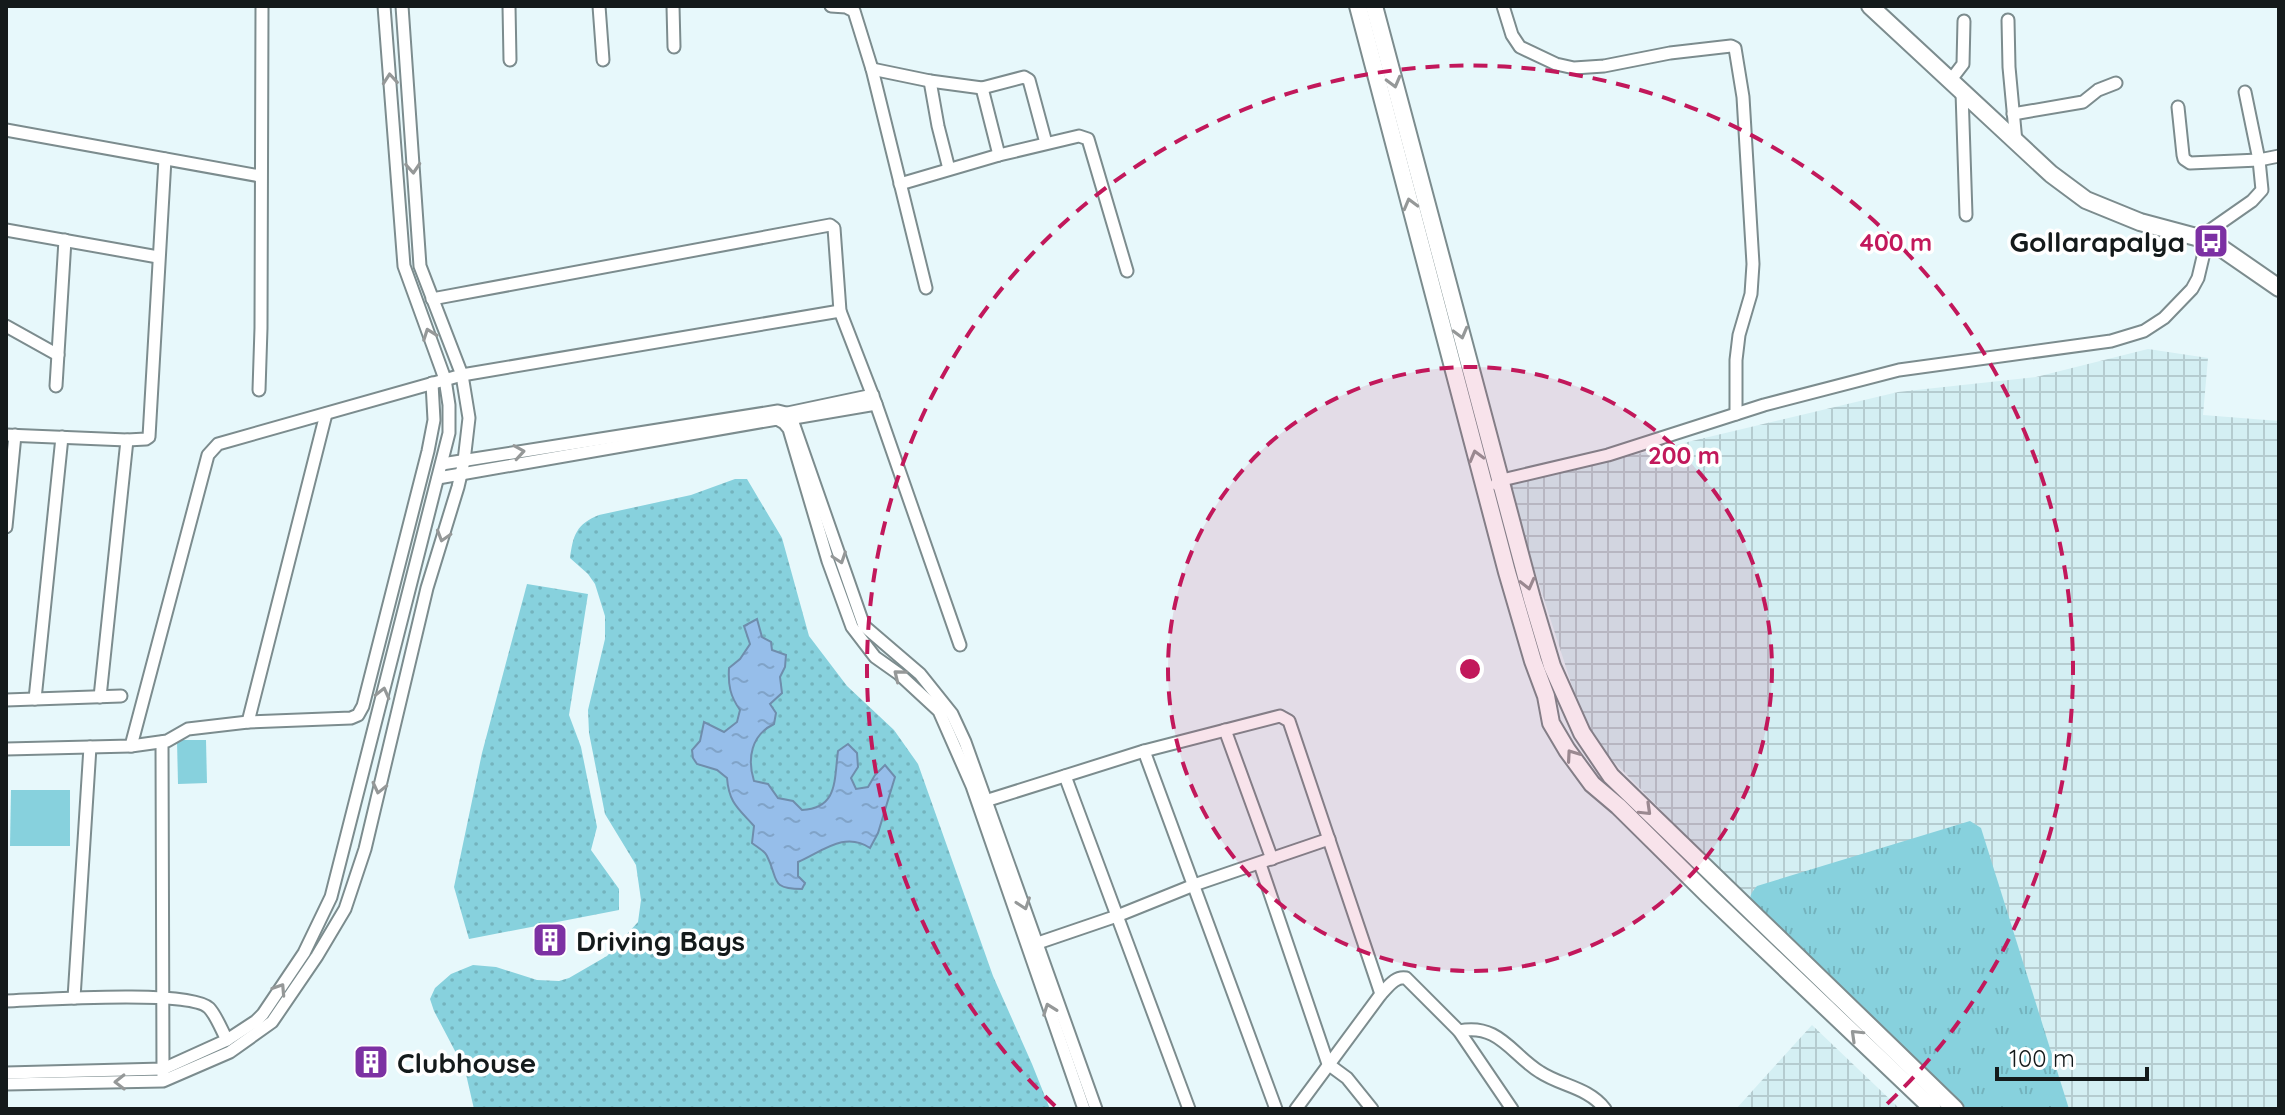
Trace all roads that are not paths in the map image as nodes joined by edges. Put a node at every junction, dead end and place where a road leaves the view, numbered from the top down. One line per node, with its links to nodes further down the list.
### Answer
1 (262, 6): 33 (street)
2 (384, 6): 48 (street, one-way to 2)
3 (402, 6): 43 (street, one-way to 43)
4 (509, 6): 15 (street)
5 (599, 6): 16 (street)
6 (673, 6): 14 (street)
7 (831, 6): 17 (street)
8 (1358, 6): 64 (street, one-way to 8)
9 (1374, 6): 63 (street, one-way to 63)
10 (1503, 6): 54 (street)
11 (1870, 6): 20 (street)
12 (2008, 20): 24 (street)
13 (1964, 21): 20 (street)
14 (674, 47)
15 (510, 60)
16 (603, 60)
17 (872, 69): 18 (street); 34 (street)
18 (930, 81): 21 (street); 32 (street)
19 (2116, 83): 24 (street)
20 (1956, 86): 26 (street); 35 (street)
21 (982, 88): 27 (street); 28 (street)
22 (2245, 92): 31 (street)
23 (2178, 107): 31 (street)
24 (2013, 114): 26 (street)
25 (6, 130): 30 (street)
26 (2016, 142): 37 (street)
27 (1046, 143): 28 (street); 40 (street)
28 (999, 155): 32 (street)
29 (2279, 156): 31 (street)
30 (165, 159): 33 (street); 39 (street)
31 (2259, 160): 37 (street)
32 (949, 169): 34 (street)
33 (260, 176): 51 (street)
34 (900, 184): 41 (street)
35 (1966, 215)
36 (6, 230): 38 (street)
37 (2203, 239): 42 (street); 54 (street)
38 (65, 240): 39 (street); 46 (street)
39 (158, 257): 58 (street)
40 (1127, 271)
41 (926, 288)
42 (2279, 288)
43 (432, 299): 44 (street); 47 (street)
44 (840, 311): 47 (street); 52 (street)
45 (6, 326): 46 (street)
46 (58, 355): 50 (street)
47 (462, 375): 48 (street); 59 (street)
48 (445, 379): 49 (street); 60 (street)
49 (432, 383): 53 (street); 71 (street)
50 (56, 386)
51 (259, 390)
52 (874, 400): 55 (street); 66 (street)
53 (326, 414): 71 (street); 74 (street)
54 (1736, 414): 63 (street)
55 (785, 418): 59 (street, one-way to 55); 61 (street); 81 (street)
56 (11, 435): 57 (street); 65 (street)
57 (62, 437): 58 (street); 69 (street)
58 (127, 440): 68 (street)
59 (464, 461): 60 (street); 61 (street)
60 (442, 464): 62 (street)
61 (460, 476): 62 (street); 79 (street, one-way to 79)
62 (438, 478): 78 (street, one-way to 62)
63 (1502, 480): 64 (street); 94 (street, one-way to 94)
64 (1486, 492): 94 (street, one-way to 64)
65 (6, 527)
66 (960, 645)
67 (121, 696): 68 (street)
68 (100, 697): 69 (street)
69 (35, 699): 70 (street)
70 (6, 700)
71 (248, 722): 73 (street)
72 (1225, 730): 77 (street); 82 (street); 83 (street)
73 (162, 742): 74 (street); 90 (street)
74 (131, 746): 75 (street)
75 (90, 747): 76 (street); 89 (street)
76 (6, 749)
77 (1144, 751): 80 (street); 85 (street)
78 (366, 758): 79 (street); 93 (street, one-way to 78)
79 (386, 762): 97 (street, one-way to 97)
80 (1065, 776): 81 (street); 86 (street)
81 (982, 802): 87 (street)
82 (1329, 839): 83 (street); 88 (street)
83 (1272, 859): 84 (street)
84 (1260, 864): 85 (street); 95 (street)
85 (1194, 885): 86 (street); 102 (street)
86 (1117, 916): 87 (street); 101 (street)
87 (1032, 945): 99 (street, one-way to 87); 100 (street)
88 (1381, 994): 92 (street); 95 (street)
89 (74, 998): 90 (street); 91 (street)
90 (161, 998): 93 (street); 97 (street)
91 (6, 1001)
92 (1459, 1031): 105 (street); 106 (street)
93 (227, 1040): 97 (street)
94 (1893, 1060): 107 (street); 108 (street)
95 (1328, 1064): 103 (street); 104 (street)
96 (6, 1073): 97 (street)
97 (163, 1075): 98 (street, one-way to 98)
98 (6, 1084)
99 (1084, 1109)
100 (1096, 1109)
101 (1189, 1109)
102 (1276, 1109)
103 (1296, 1109)
104 (1372, 1109)
105 (1512, 1109)
106 (1605, 1109)
107 (1933, 1109)
108 (1955, 1109)

